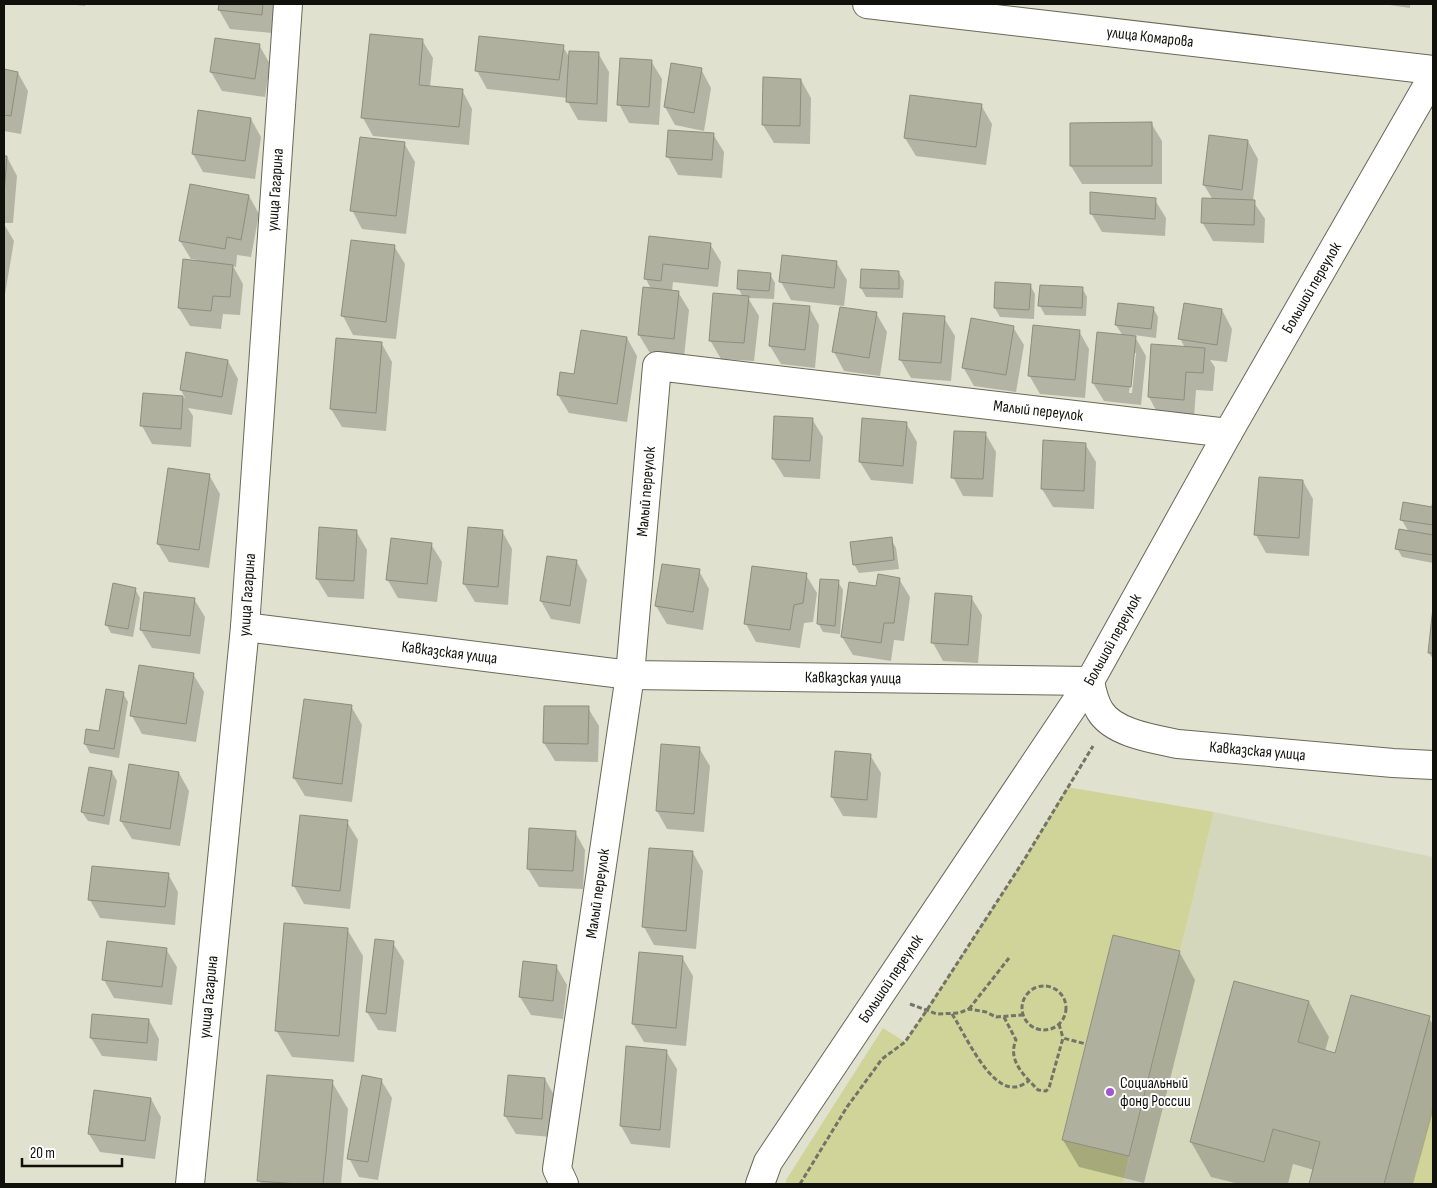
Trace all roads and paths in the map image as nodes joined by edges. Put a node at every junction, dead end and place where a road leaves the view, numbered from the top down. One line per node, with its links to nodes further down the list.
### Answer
1 (288, 4): 6 (street, улица Гагарина)
2 (867, 4): 3 (street, улица Комарова)
3 (1433, 70)
4 (1433, 76): 5 (street, Большой переулок)
5 (1228, 433): 7 (street, Малый переулок); 8 (street, Большой переулок)
6 (245, 627): 7 (street, Кавказская улица); 22 (street, улица Гагарина)
7 (630, 675): 8 (street, Кавказская улица); 23 (street, Малый переулок)
8 (1090, 681): 9 (street, Кавказская улица); 12 (street, Большой переулок)
9 (1109, 720): 10 (street, Кавказская улица); 14 (path)
10 (1433, 765)
11 (1009, 958): 13 (path)
12 (881, 993): 14 (path); 24 (street, Большой переулок)
13 (969, 1009): 15 (path); 17 (path)
14 (927, 1010): 15 (path); 25 (path)
15 (952, 1013): 21 (path)
16 (1022, 1015): 17 (path); 18 (path); 18 (path)
17 (1004, 1017): 21 (path)
18 (1059, 1024): 19 (path)
19 (1063, 1038): 20 (path); 21 (path)
20 (1086, 1044)
21 (1030, 1081)
22 (190, 1184)
23 (564, 1184)
24 (760, 1184)
25 (800, 1184)

